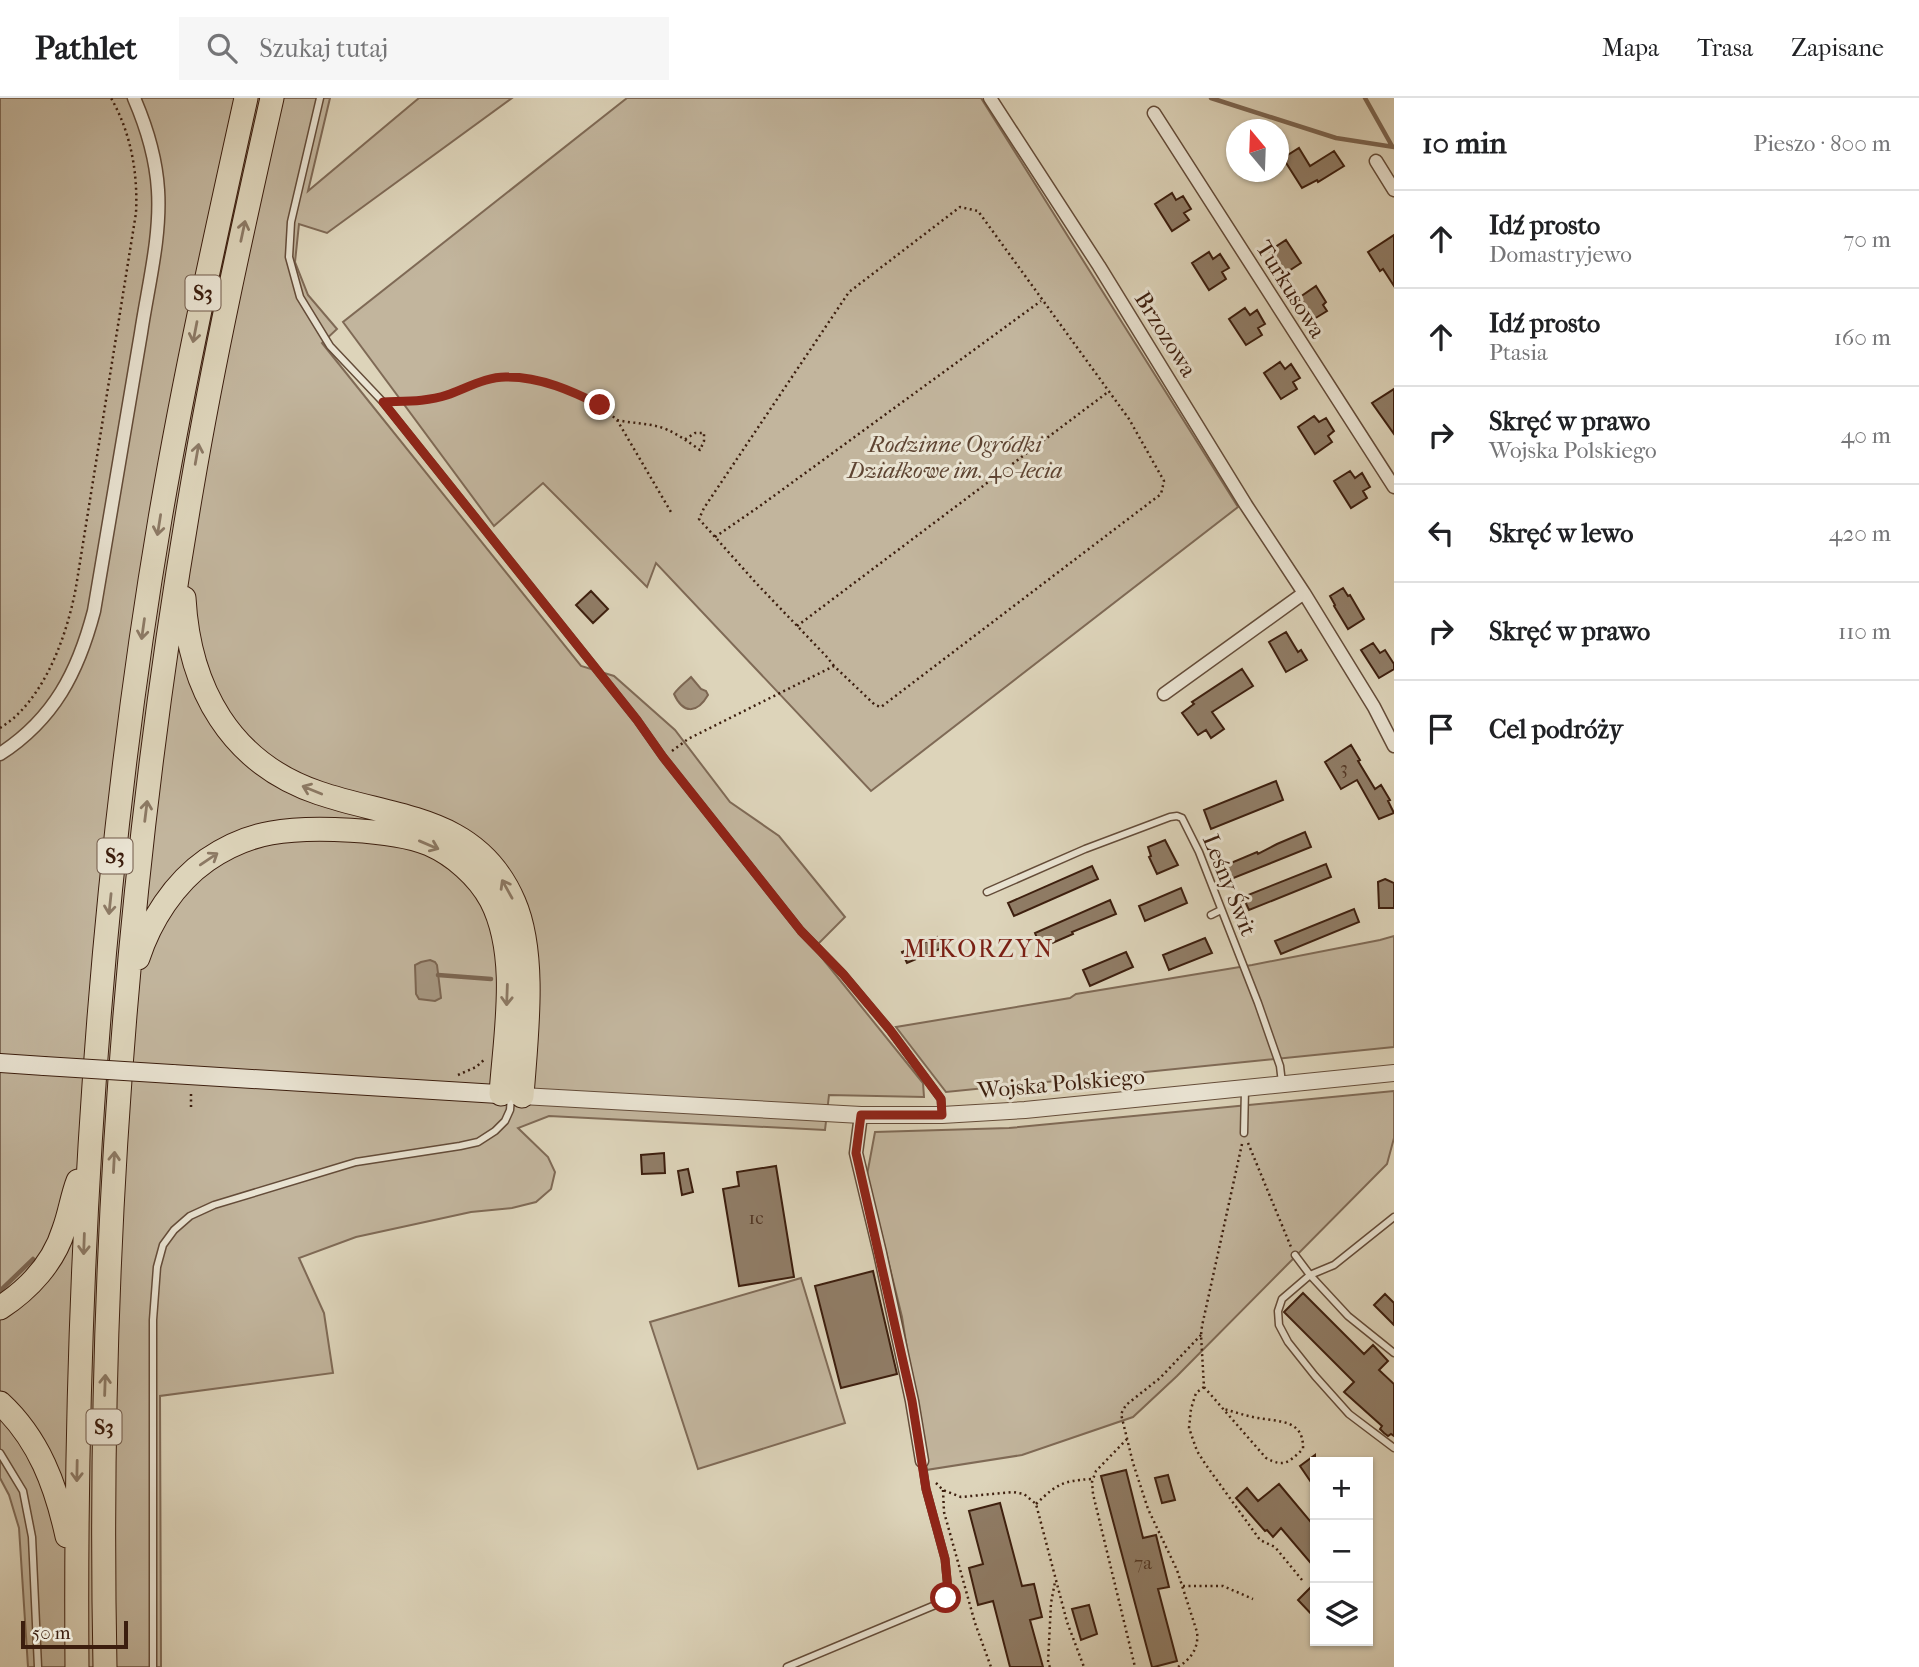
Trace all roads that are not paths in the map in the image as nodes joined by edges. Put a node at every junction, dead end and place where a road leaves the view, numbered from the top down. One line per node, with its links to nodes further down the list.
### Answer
1 (134, 98): 14 (street)
2 (246, 98): 29 (highway, S3, one-way to 29)
3 (272, 98): 10 (highway, S3, one-way to 3)
4 (320, 98): 27 (lane)
5 (990, 98): 11 (street, Brzozowa)
6 (1154, 113): 9 (street, Turkusowa)
7 (1376, 161): 8 (street)
8 (1394, 190)
9 (1394, 487)
10 (186, 521): 20 (highway, S3, one-way to 10); 25 (highway, one-way to 10)
11 (1304, 593): 12 (street); 13 (street, Brzozowa)
12 (1164, 694)
13 (1394, 746)
14 (0, 754)
15 (1206, 849): 16 (lane)
16 (1199, 852): 17 (lane, Leśny Świt); 18 (lane, Leśny Świt)
17 (988, 892)
18 (1221, 910): 19 (lane); 23 (lane, Leśny Świt)
19 (1211, 915)
20 (126, 1000): 25 (highway, one-way to 25); 42 (highway, S3, one-way to 20)
21 (0, 1063): 25 (main road, bridge)
22 (1394, 1073): 23 (street, Wojska Polskiego)
23 (1282, 1085): 24 (street, Wojska Polskiego)
24 (1245, 1089): 27 (street, Wojska Polskiego); 28 (lane)
25 (511, 1095): 26 (street, Wojska Polskiego); 43 (lane)
26 (861, 1115): 27 (street, Wojska Polskiego); 38 (street)
27 (942, 1115)
28 (1244, 1133)
29 (89, 1151): 33 (highway); 39 (highway, S3, one-way to 39)
30 (1394, 1217): 32 (lane)
31 (1295, 1255): 32 (lane)
32 (1310, 1275): 34 (lane); 36 (lane)
33 (0, 1308)
34 (1394, 1353)
35 (0, 1403): 39 (highway)
36 (1394, 1448)
37 (0, 1453): 40 (lane)
38 (922, 1461): 44 (lane)
39 (77, 1588): 41 (highway, S3)
40 (38, 1667)
41 (78, 1667)
42 (105, 1667)
43 (153, 1667)
44 (787, 1667)

